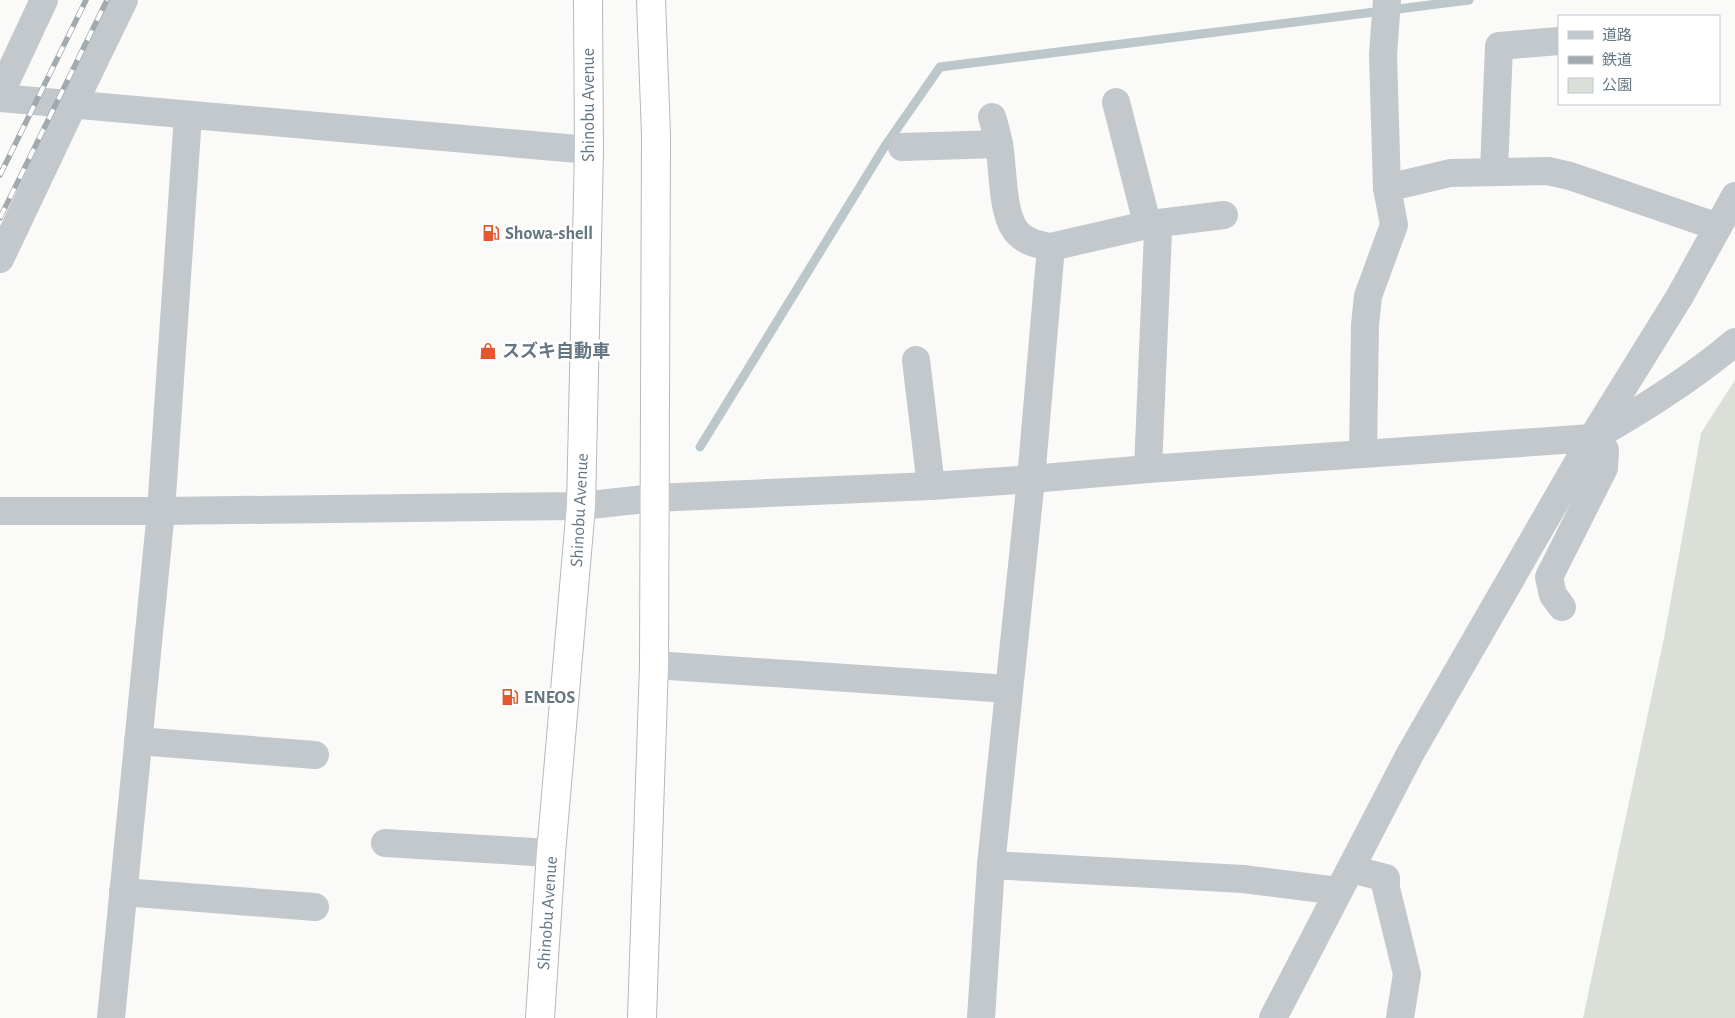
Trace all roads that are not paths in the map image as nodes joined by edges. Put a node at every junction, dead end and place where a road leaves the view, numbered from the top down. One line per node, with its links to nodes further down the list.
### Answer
1 (44, 0): 7 (street)
2 (124, 0): 10 (street)
3 (588, 0): 15 (highway, Shinobu Avenue)
4 (651, 0): 31 (highway)
5 (1386, 0): 17 (street)
6 (1558, 41): 16 (street)
7 (0, 94)
8 (0, 98): 10 (street)
9 (1116, 102): 20 (street)
10 (72, 105): 11 (street); 23 (street)
11 (188, 116): 15 (street); 34 (street)
12 (992, 117): 13 (street)
13 (999, 144): 14 (street); 22 (street)
14 (902, 147)
15 (589, 150): 32 (highway, Shinobu Avenue)
16 (1494, 172): 17 (street); 21 (street)
17 (1387, 188): 27 (street)
18 (1735, 196): 21 (street)
19 (1224, 214): 20 (street)
20 (1151, 224): 22 (street); 28 (street)
21 (1718, 227): 26 (street)
22 (1051, 247): 29 (street)
23 (0, 259)
24 (1735, 342): 26 (street)
25 (916, 360): 30 (street)
26 (1592, 438): 27 (street); 35 (street); 43 (street)
27 (1362, 454): 28 (street)
28 (1148, 468): 29 (street)
29 (1031, 479): 30 (street); 37 (street)
30 (931, 486): 31 (street)
31 (654, 498): 32 (street); 36 (highway)
32 (581, 506): 34 (street); 41 (highway, Shinobu Avenue)
33 (0, 511): 34 (street)
34 (160, 511): 38 (street)
35 (1562, 606)
36 (654, 665): 37 (street); 48 (highway)
37 (1009, 689): 42 (street)
38 (138, 741): 39 (street); 44 (street)
39 (315, 755)
40 (385, 843): 41 (street)
41 (551, 853): 47 (highway, Shinobu Avenue)
42 (991, 865): 43 (street); 49 (street)
43 (1344, 880): 50 (street); 51 (street)
44 (123, 892): 45 (street); 46 (street)
45 (315, 907)
46 (111, 1018)
47 (540, 1018)
48 (642, 1018)
49 (981, 1018)
50 (1273, 1018)
51 (1400, 1018)

